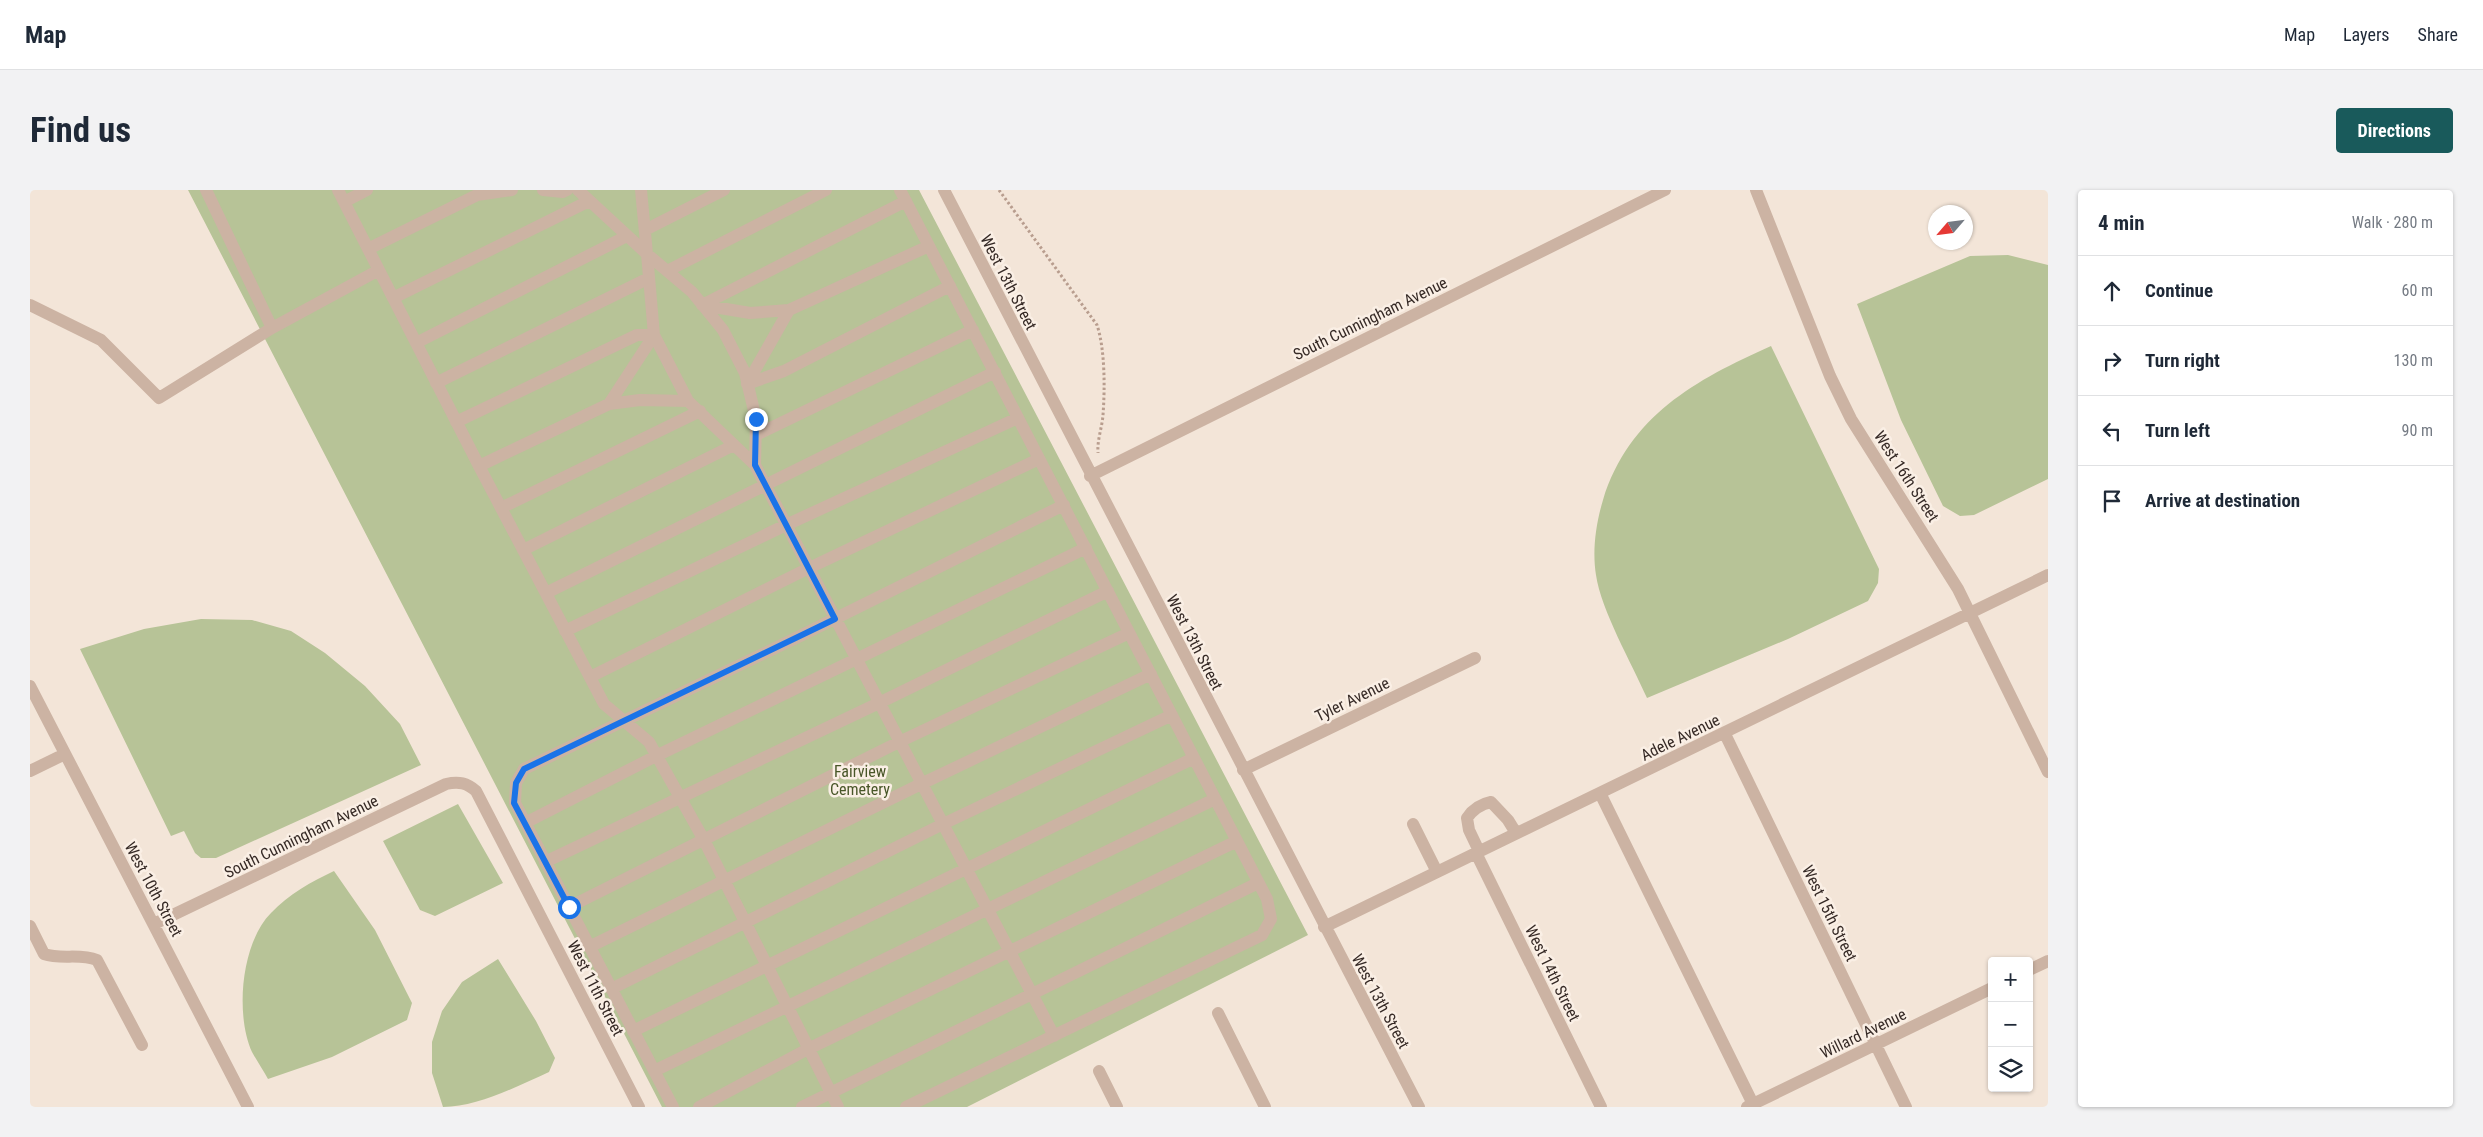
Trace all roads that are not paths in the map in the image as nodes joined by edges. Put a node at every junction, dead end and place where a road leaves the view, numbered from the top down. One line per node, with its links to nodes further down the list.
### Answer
1 (206, 190): 30 (street)
2 (367, 190): 15 (street)
3 (512, 190): 13 (street)
4 (542, 190): 5 (street)
5 (567, 190)
6 (578, 190): 16 (street)
7 (641, 190): 17 (street)
8 (724, 190): 17 (street)
9 (826, 190): 23 (street)
10 (944, 190): 47 (street, West 13th Street)
11 (1665, 190): 47 (street, South Cunningham Avenue)
12 (1756, 190): 58 (street, West 16th Street)
13 (479, 193): 20 (street)
14 (903, 195): 19 (street); 28 (street)
15 (341, 196): 20 (street)
16 (589, 201): 18 (street); 26 (street)
17 (645, 230): 21 (street)
18 (627, 236): 21 (street); 33 (street)
19 (930, 246): 25 (street); 29 (street)
20 (368, 249): 22 (street)
21 (647, 254): 23 (street); 24 (street)
22 (379, 270): 26 (street); 30 (street)
23 (667, 271): 28 (street)
24 (649, 278): 32 (street); 35 (street)
25 (950, 286): 31 (street); 36 (street)
26 (393, 298): 33 (street)
27 (30, 305): 30 (street)
28 (702, 305): 29 (street); 36 (street)
29 (789, 310): 36 (street)
30 (272, 328)
31 (973, 330): 34 (street); 42 (street)
32 (654, 335): 37 (street); 38 (street); 41 (street)
33 (416, 343): 35 (street)
34 (995, 372): 40 (street); 48 (street)
35 (436, 383): 41 (street)
36 (747, 384): 42 (street)
37 (688, 401): 38 (street); 39 (street)
38 (609, 404): 46 (street)
39 (700, 411): 43 (street); 50 (street)
40 (1018, 418): 44 (street); 51 (street)
41 (456, 422): 46 (street)
42 (756, 434): 45 (street)
43 (734, 445): 45 (street); 53 (street)
44 (1039, 459): 49 (street); 54 (street)
45 (755, 465): 48 (street)
46 (479, 466): 50 (street)
47 (1094, 474): 75 (street, West 13th Street)
48 (765, 484): 51 (street); 57 (street)
49 (1064, 505): 52 (street); 59 (street)
50 (501, 508): 53 (street)
51 (786, 525): 54 (street); 60 (street)
52 (1086, 548): 56 (street); 63 (street)
53 (523, 550): 57 (street)
54 (809, 568): 59 (street); 65 (street)
55 (2048, 575): 58 (street, Adele Avenue)
56 (1108, 591): 61 (street); 67 (street)
57 (546, 593): 60 (street)
58 (1970, 613): 70 (street, Adele Avenue); 77 (street, West 16th Street)
59 (835, 619): 63 (street); 69 (street)
60 (565, 631): 65 (street)
61 (1129, 633): 64 (street); 71 (street)
62 (1475, 658): 75 (street, Tyler Avenue)
63 (856, 659): 67 (street); 73 (street)
64 (1151, 674): 68 (street); 79 (street)
65 (590, 677): 69 (street)
66 (30, 686): 72 (street, West 10th Street)
67 (879, 703): 71 (street); 81 (street)
68 (1172, 714): 74 (street); 84 (street)
69 (626, 721): 73 (street); 83 (street)
70 (1725, 734): 80 (street, Adele Avenue); 115 (street, West 15th Street)
71 (900, 742): 79 (street); 87 (street)
72 (65, 754): 76 (street); 98 (street, West 10th Street)
73 (656, 756): 81 (street); 83 (street)
74 (1194, 758): 82 (street); 91 (street)
75 (1243, 770): 100 (street, West 13th Street)
76 (30, 771)
77 (2048, 772)
78 (463, 783): 98 (street, South Cunningham Avenue); 122 (street, West 11th Street)
79 (922, 784): 84 (street); 93 (street)
80 (1600, 794): 86 (street, Adele Avenue); 120 (street)
81 (680, 797): 87 (street); 90 (street)
82 (1215, 799): 88 (street); 96 (street)
83 (525, 823): 90 (street)
84 (943, 824): 91 (street); 97 (street)
85 (1413, 824): 92 (street)
86 (1516, 833): 89 (street, Adele Avenue); 89 (street, West 14th Street)
87 (704, 840): 93 (street); 95 (street)
88 (1237, 841): 94 (street); 103 (street)
89 (1478, 852): 92 (street, Adele Avenue); 131 (street, West 14th Street)
90 (545, 862): 95 (street)
91 (966, 868): 96 (street); 105 (street)
92 (1438, 872): 100 (street, Adele Avenue)
93 (724, 882): 97 (street); 101 (street)
94 (1258, 883): 109 (street); 113 (street)
95 (569, 907): 101 (street)
96 (988, 910): 103 (street); 110 (street)
97 (745, 922): 105 (street); 107 (street)
98 (154, 924): 121 (street, West 10th Street)
99 (30, 926): 102 (street)
100 (1324, 927): 130 (street, West 13th Street)
101 (589, 947): 107 (street)
102 (35, 948): 114 (street)
103 (1010, 952): 109 (street); 116 (street)
104 (2048, 961): 106 (street)
105 (768, 966): 110 (street); 112 (street)
106 (2033, 968)
107 (611, 989): 112 (street)
108 (1988, 990): 115 (street, Willard Avenue)
109 (1032, 994): 113 (street); 119 (street)
110 (787, 1006): 116 (street); 117 (street)
111 (1218, 1012): 129 (street)
112 (633, 1031): 117 (street)
113 (1054, 1036): 127 (street)
114 (142, 1045)
115 (1876, 1045): 120 (street, Willard Avenue); 132 (street, West 15th Street)
116 (808, 1049): 119 (street); 124 (street)
117 (654, 1071): 123 (street)
118 (1099, 1071): 128 (street)
119 (830, 1093): 125 (street); 126 (street)
120 (1750, 1106)
121 (248, 1107)
122 (639, 1107)
123 (673, 1107)
124 (699, 1107)
125 (802, 1107)
126 (838, 1107)
127 (906, 1107)
128 (1117, 1107)
129 (1265, 1107)
130 (1419, 1107)
131 (1601, 1107)
132 (1906, 1107)

